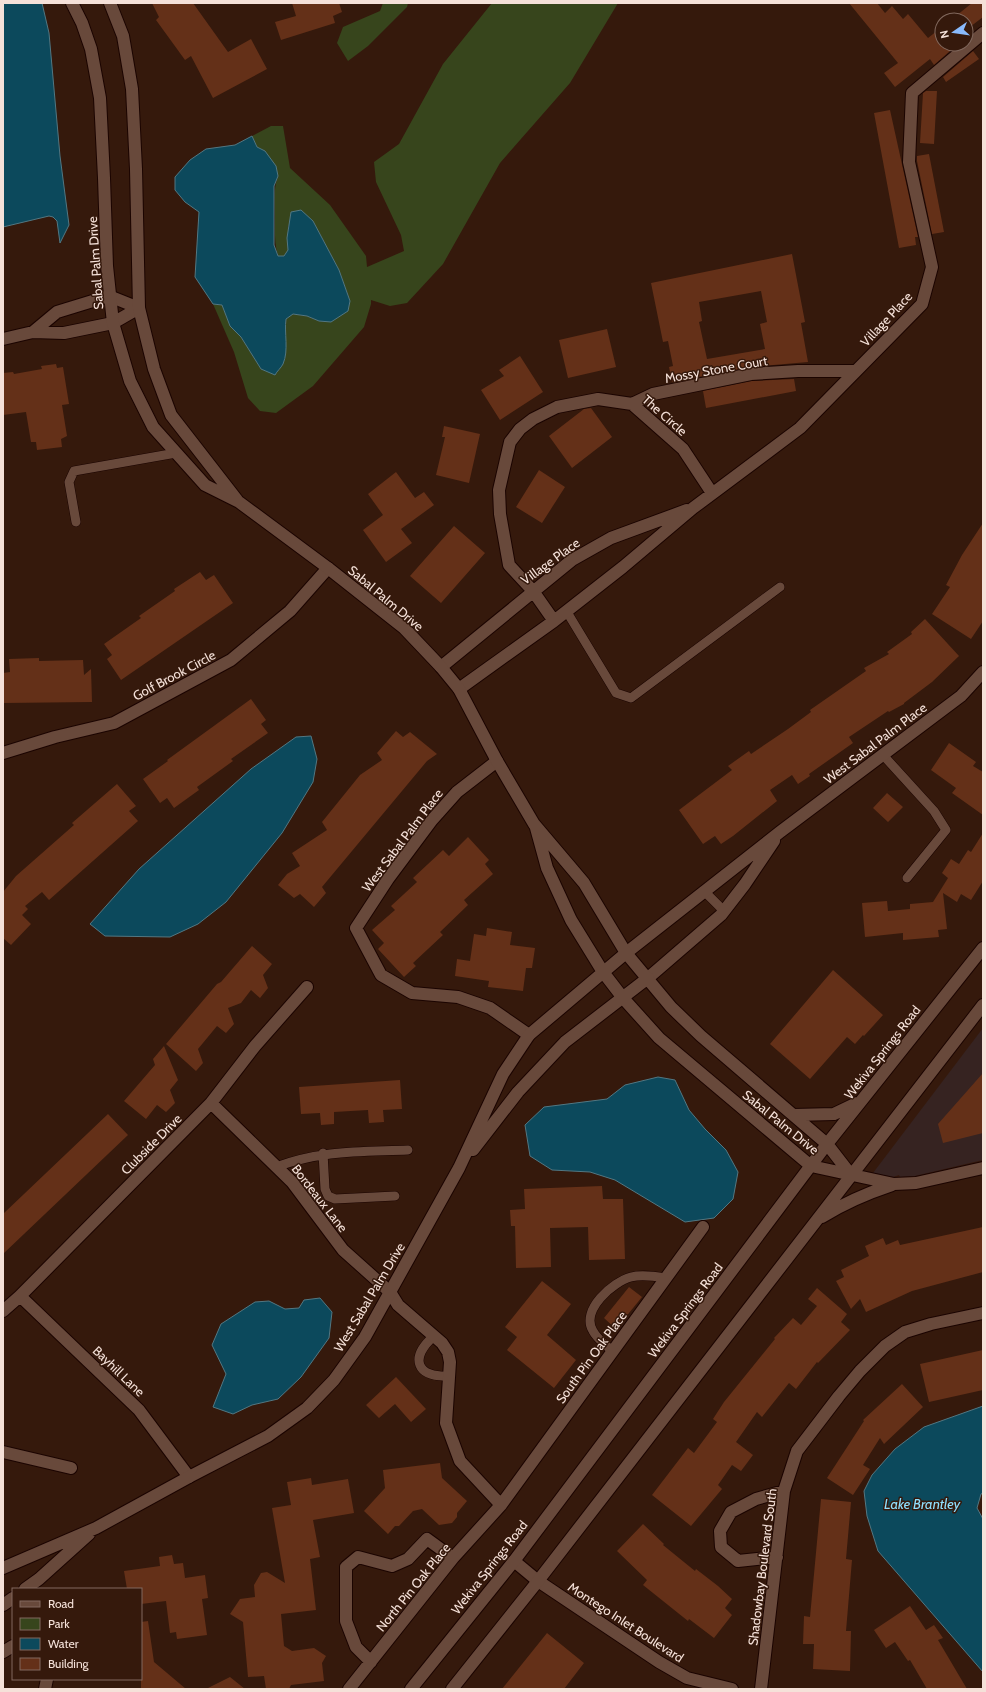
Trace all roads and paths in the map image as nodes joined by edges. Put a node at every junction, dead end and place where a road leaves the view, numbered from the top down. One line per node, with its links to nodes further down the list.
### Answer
1 (72, 3): 4 (street, Sabal Palm Drive)
2 (110, 3): 5 (street, Sabal Palm Drive)
3 (983, 33): 9 (street, Village Place)
4 (110, 296): 5 (street); 6 (street, Sabal Palm Drive); 7 (street)
5 (139, 308): 6 (street); 13 (street, Sabal Palm Drive)
6 (114, 323): 7 (street); 11 (street, Sabal Palm Drive)
7 (33, 332): 8 (street)
8 (3, 339)
9 (856, 372): 10 (street, Mossy Stone Court); 12 (street, Village Place)
10 (632, 404): 12 (street, The Circle); 18 (street, The Circle)
11 (176, 453): 13 (street, Sabal Palm Drive); 15 (lane)
12 (712, 493): 14 (street, Village Place)
13 (239, 502): 16 (street, Sabal Palm Drive)
14 (693, 508): 18 (street, Village Place); 19 (street, Village Place)
15 (76, 522)
16 (328, 568): 21 (street, Sabal Palm Drive); 24 (street, Golf Brook Circle)
17 (780, 587): 19 (lane)
18 (533, 591): 20 (street, The Circle); 21 (street, Village Place)
19 (567, 612): 20 (street, Village Place)
20 (554, 621): 23 (street, Village Place)
21 (441, 666): 23 (street, Sabal Palm Drive)
22 (983, 672): 25 (street, West Sabal Palm Place)
23 (459, 689): 26 (street, Sabal Palm Drive)
24 (3, 753)
25 (883, 755): 28 (street, West Sabal Palm Place); 29 (lane)
26 (497, 761): 27 (street, Sabal Palm Drive); 39 (street, West Sabal Palm Place)
27 (534, 824): 33 (street, Sabal Palm Drive); 34 (street, Sabal Palm Drive)
28 (780, 832): 30 (street, West Sabal Palm Place); 31 (street, West Sabal Palm Place)
29 (907, 878)
30 (704, 891): 31 (lane); 33 (street, West Sabal Palm Place)
31 (724, 912): 35 (street, West Sabal Palm Place)
32 (983, 948): 40 (street, Wekiva Springs Road)
33 (626, 953): 34 (street, West Sabal Palm Drive); 35 (street, Sabal Palm Drive)
34 (603, 972): 37 (street, Sabal Palm Drive); 39 (street, West Sabal Palm Drive)
35 (648, 978): 37 (street, West Sabal Palm Drive); 42 (street, Sabal Palm Drive)
36 (307, 987): 41 (street, Clubside Drive)
37 (623, 998): 46 (street, Sabal Palm Drive); 48 (street, West Sabal Palm Drive)
38 (983, 1005): 50 (street)
39 (529, 1035): 48 (street, West Sabal Palm Drive)
40 (860, 1101): 42 (street); 43 (street, Wekiva Springs Road)
41 (211, 1103): 47 (street, Bordeaux Lane); 57 (street, Clubside Drive)
42 (794, 1115): 43 (street, Sabal Palm Drive)
43 (827, 1144): 46 (street, Wekiva Springs Road); 50 (street, Sabal Palm Drive)
44 (408, 1150): 45 (lane)
45 (323, 1154): 47 (lane); 52 (lane)
46 (811, 1166): 50 (street, Sabal Palm Drive); 71 (street, Wekiva Springs Road)
47 (276, 1167): 56 (street, Bordeaux Lane)
48 (459, 1168): 56 (street, West Sabal Palm Drive)
49 (983, 1168): 51 (street)
50 (851, 1175): 51 (street); 53 (street)
51 (894, 1184): 53 (street)
52 (395, 1196)
53 (813, 1224): 73 (street)
54 (703, 1227): 55 (street, South Pin Oak Place)
55 (665, 1278): 61 (street, South Pin Oak Place); 61 (lane)
56 (390, 1292): 60 (street, Bordeaux Lane); 65 (street, West Sabal Palm Drive)
57 (20, 1296): 58 (street, Clubside Drive); 65 (street, Bayhill Lane)
58 (3, 1311)
59 (983, 1313): 66 (street, Shadowbay Boulevard South)
60 (434, 1336): 62 (street); 62 (lane)
61 (612, 1351): 67 (street, South Pin Oak Place)
62 (450, 1376): 67 (street)
63 (3, 1452): 64 (street)
64 (71, 1468)
65 (189, 1477): 68 (street, West Sabal Palm Drive)
66 (784, 1491): 69 (street, Shadowbay Boulevard South); 69 (street)
67 (501, 1504): 70 (street, North Pin Oak Place)
68 (96, 1528): 72 (street, West Sabal Palm Drive); 74 (street, West Sabal Palm Drive)
69 (777, 1557): 84 (street, Shadowbay Boulevard South)
70 (453, 1558): 79 (street, North Pin Oak Place); 79 (street)
71 (514, 1561): 73 (street, Montego Inlet Boulevard); 81 (street, Wekiva Springs Road)
72 (3, 1568)
73 (538, 1581): 82 (street); 83 (street, Montego Inlet Boulevard)
74 (26, 1588)
75 (12, 1599): 76 (street)
76 (3, 1605)
77 (12, 1647): 78 (street)
78 (3, 1652)
79 (371, 1662): 80 (street, North Pin Oak Place)
80 (349, 1689)
81 (411, 1689)
82 (452, 1689)
83 (732, 1689)
84 (761, 1689)

